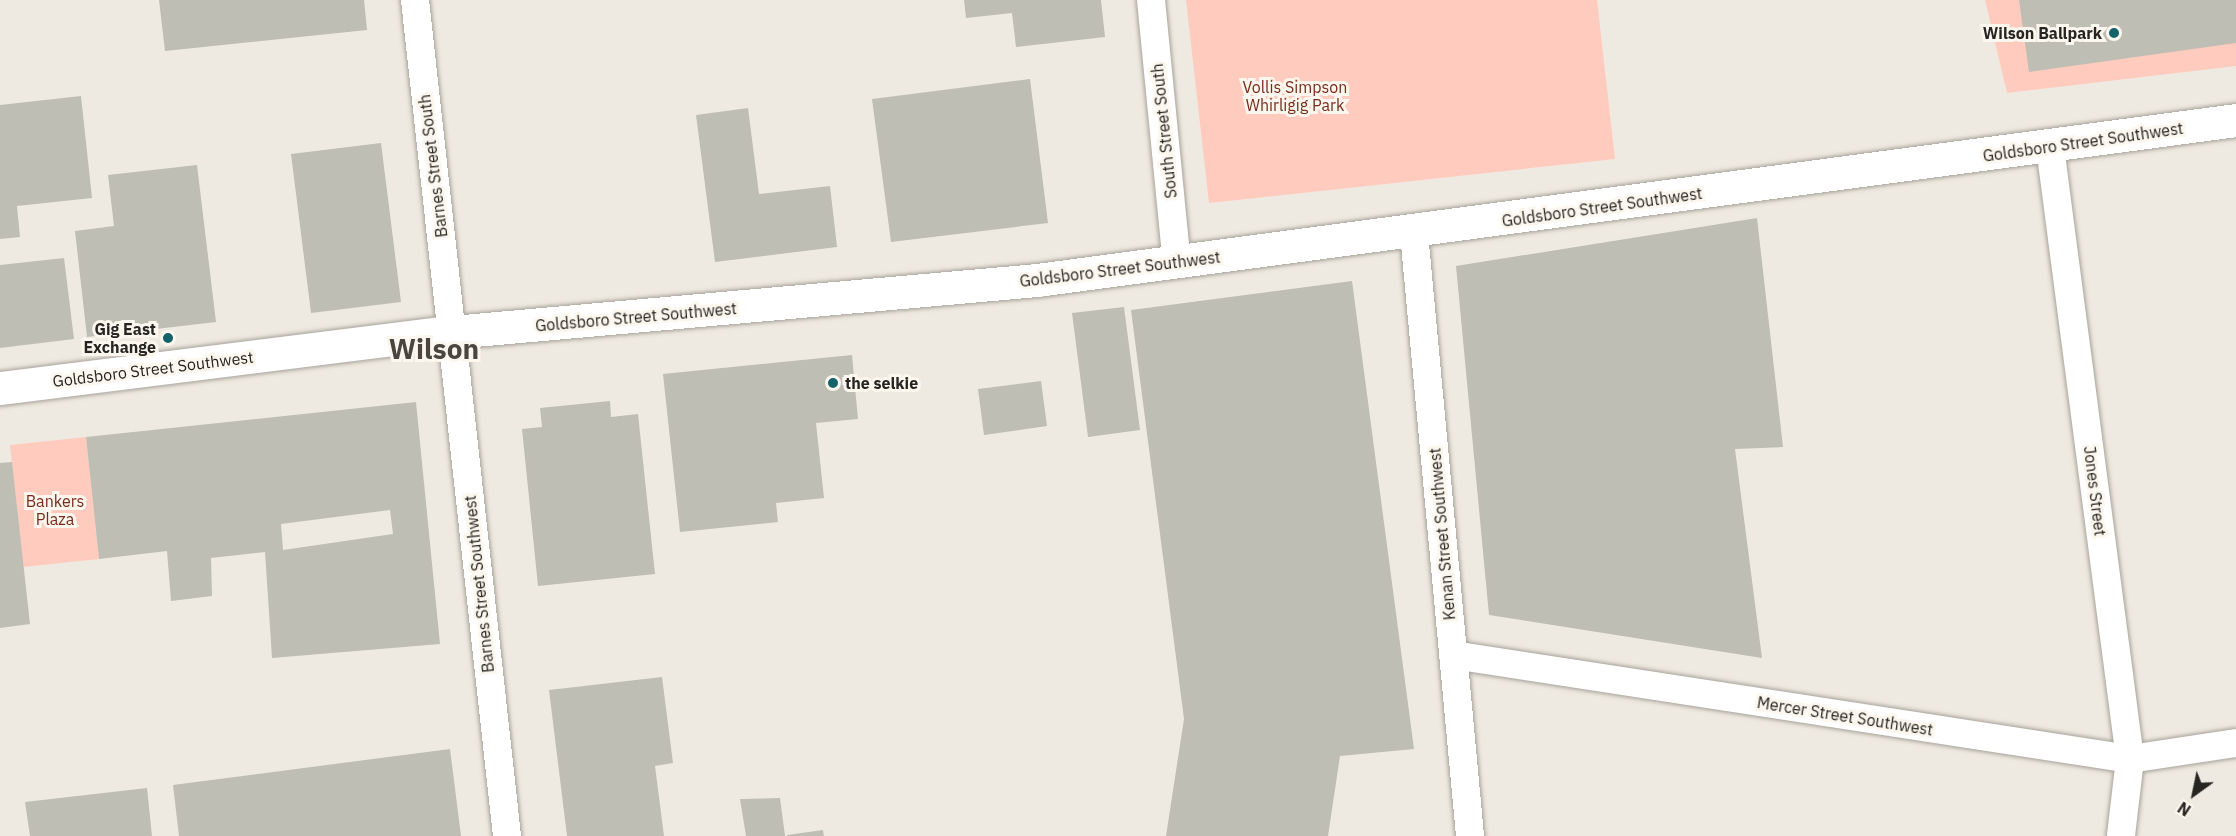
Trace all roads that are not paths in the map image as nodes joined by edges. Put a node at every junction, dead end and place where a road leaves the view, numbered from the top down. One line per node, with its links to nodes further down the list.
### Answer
1 (415, 0): 7 (street, Barnes Street South)
2 (1151, 0): 6 (street, South Street South)
3 (2236, 120): 4 (street, Goldsboro Street Southwest)
4 (2050, 147): 5 (street, Goldsboro Street Southwest); 11 (street, Jones Street)
5 (1414, 232): 6 (street, Goldsboro Street Southwest); 9 (street, Kenan Street Southwest)
6 (1177, 262): 7 (street, Goldsboro Street Southwest)
7 (452, 332): 8 (street, Goldsboro Street Southwest); 12 (street, Barnes Street Southwest)
8 (0, 388)
9 (1453, 655): 11 (street, Mercer Street Southwest); 13 (street, Kenan Street Southwest)
10 (2236, 743): 11 (street, Mercer Street Southwest)
11 (2130, 759): 14 (street, Jones Street)
12 (507, 836)
13 (1470, 836)
14 (2121, 836)

